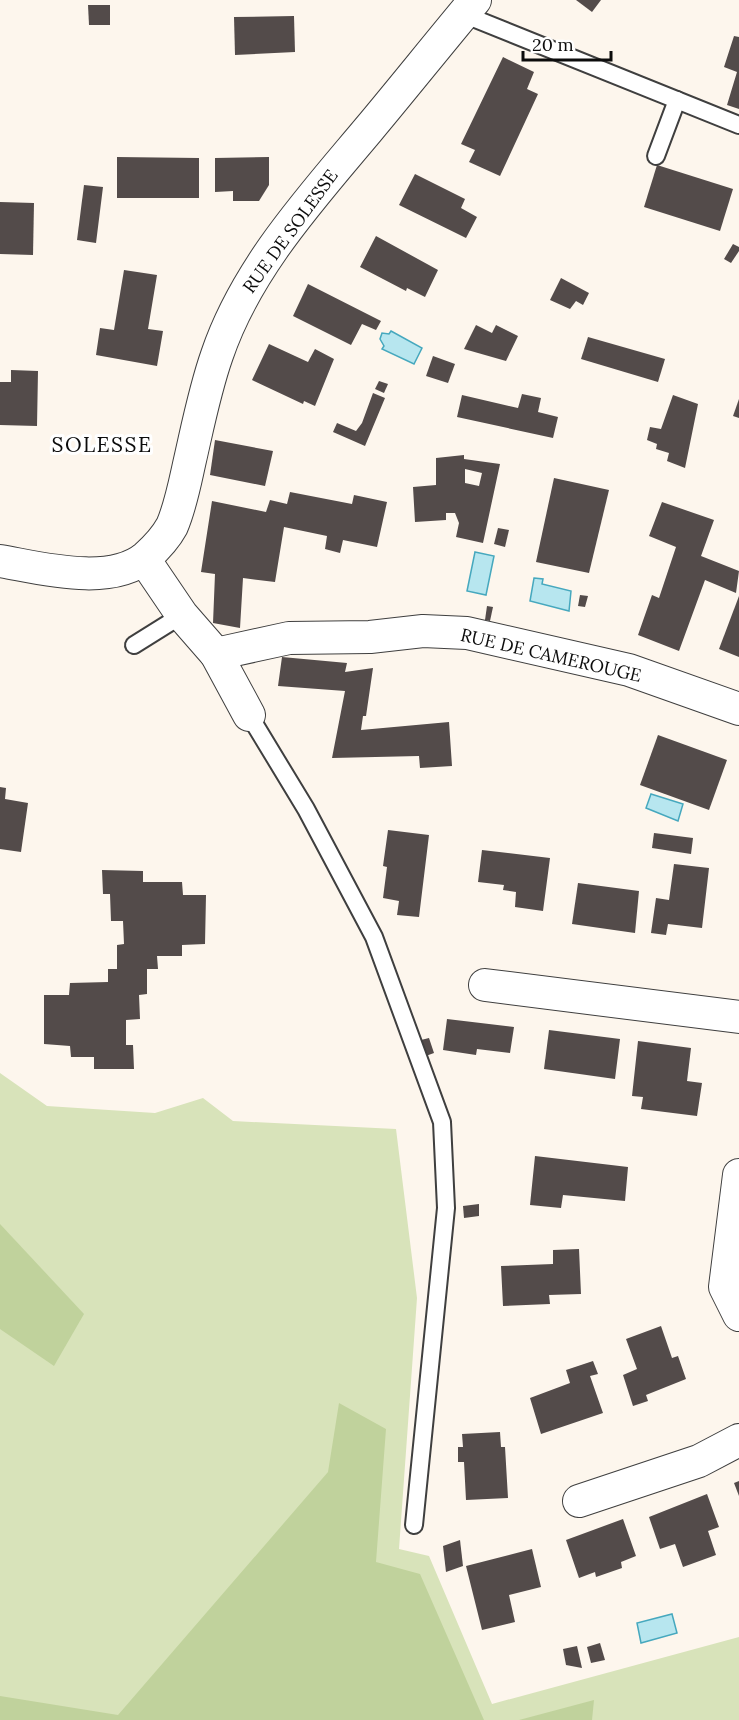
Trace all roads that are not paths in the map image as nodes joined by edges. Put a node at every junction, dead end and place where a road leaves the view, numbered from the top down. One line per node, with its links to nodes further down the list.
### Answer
1 (469, 7): 2 (lane); 5 (street, RUE DE SOLESSE)
2 (677, 100): 3 (lane); 4 (lane)
3 (739, 125)
4 (656, 156)
5 (144, 559): 6 (street); 7 (street)
6 (0, 561)
7 (182, 615): 8 (lane); 9 (street)
8 (134, 645)
9 (216, 654): 10 (street, RUE DE CAMEROUGE); 11 (street)
10 (739, 709)
11 (249, 715): 18 (lane)
12 (485, 985): 13 (street)
13 (739, 1017)
14 (739, 1177): 15 (street)
15 (739, 1315)
16 (739, 1440): 17 (street)
17 (579, 1501)
18 (414, 1525)

